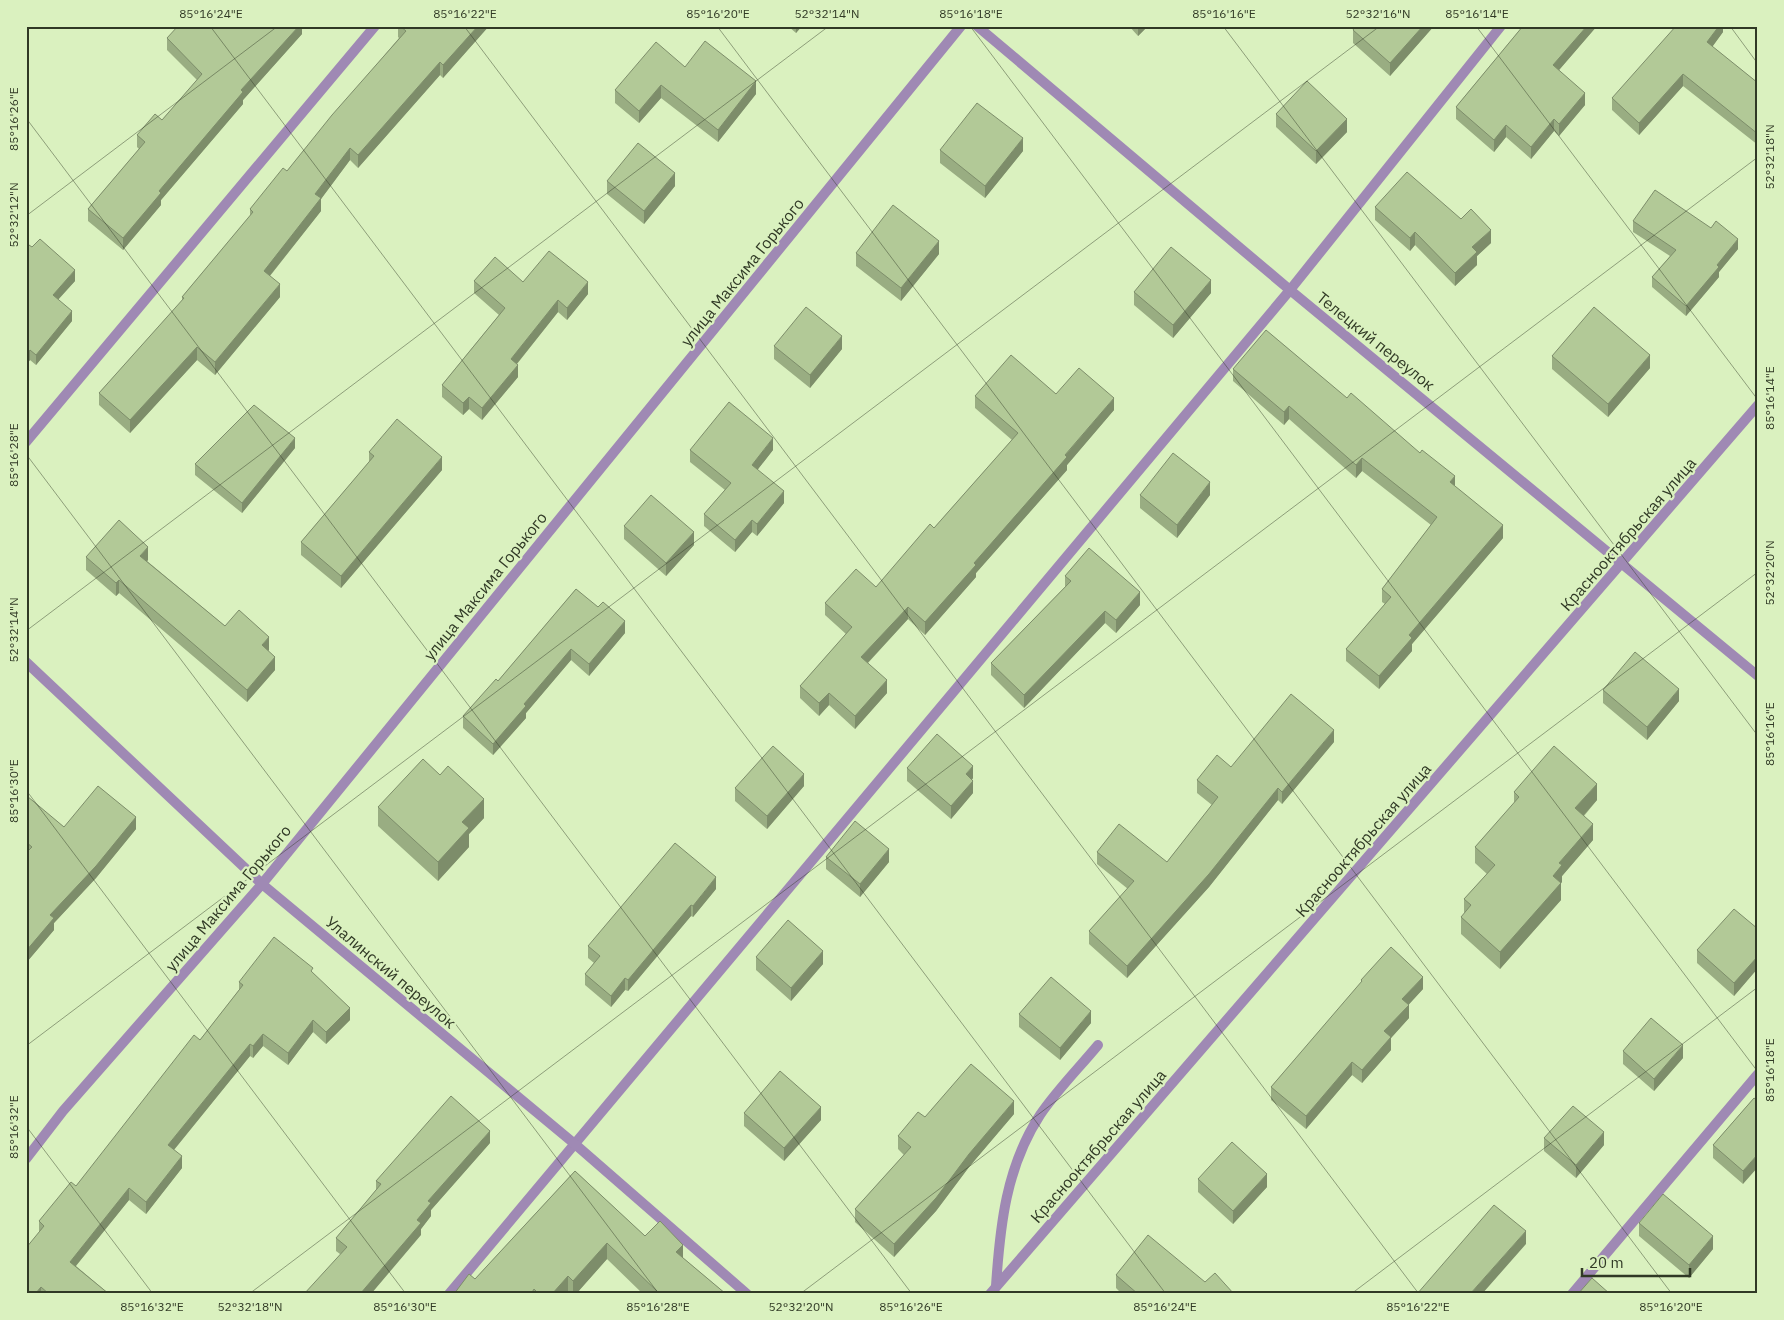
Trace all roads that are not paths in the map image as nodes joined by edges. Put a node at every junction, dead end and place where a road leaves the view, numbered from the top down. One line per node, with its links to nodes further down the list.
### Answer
1 (375, 26): 7 (street)
2 (961, 26): 11 (street, улица Максима Горького)
3 (977, 26): 5 (street, Телецкий переулок)
4 (1501, 26): 5 (street)
5 (1290, 290): 8 (street, Телецкий переулок); 14 (street)
6 (1758, 405): 8 (street, Краснооктябрьская улица)
7 (26, 442)
8 (1623, 564): 10 (street, Телецкий переулок); 16 (street, Краснооктябрьская улица)
9 (26, 662): 11 (street, Улалинский переулок)
10 (1758, 676)
11 (262, 884): 14 (street, Улалинский переулок); 15 (street, улица Максима Горького)
12 (1098, 1044): 16 (street)
13 (1758, 1074): 19 (street)
14 (576, 1145): 17 (street); 18 (street, Улалинский переулок)
15 (26, 1159)
16 (993, 1290)
17 (449, 1294)
18 (747, 1294)
19 (1572, 1294)

